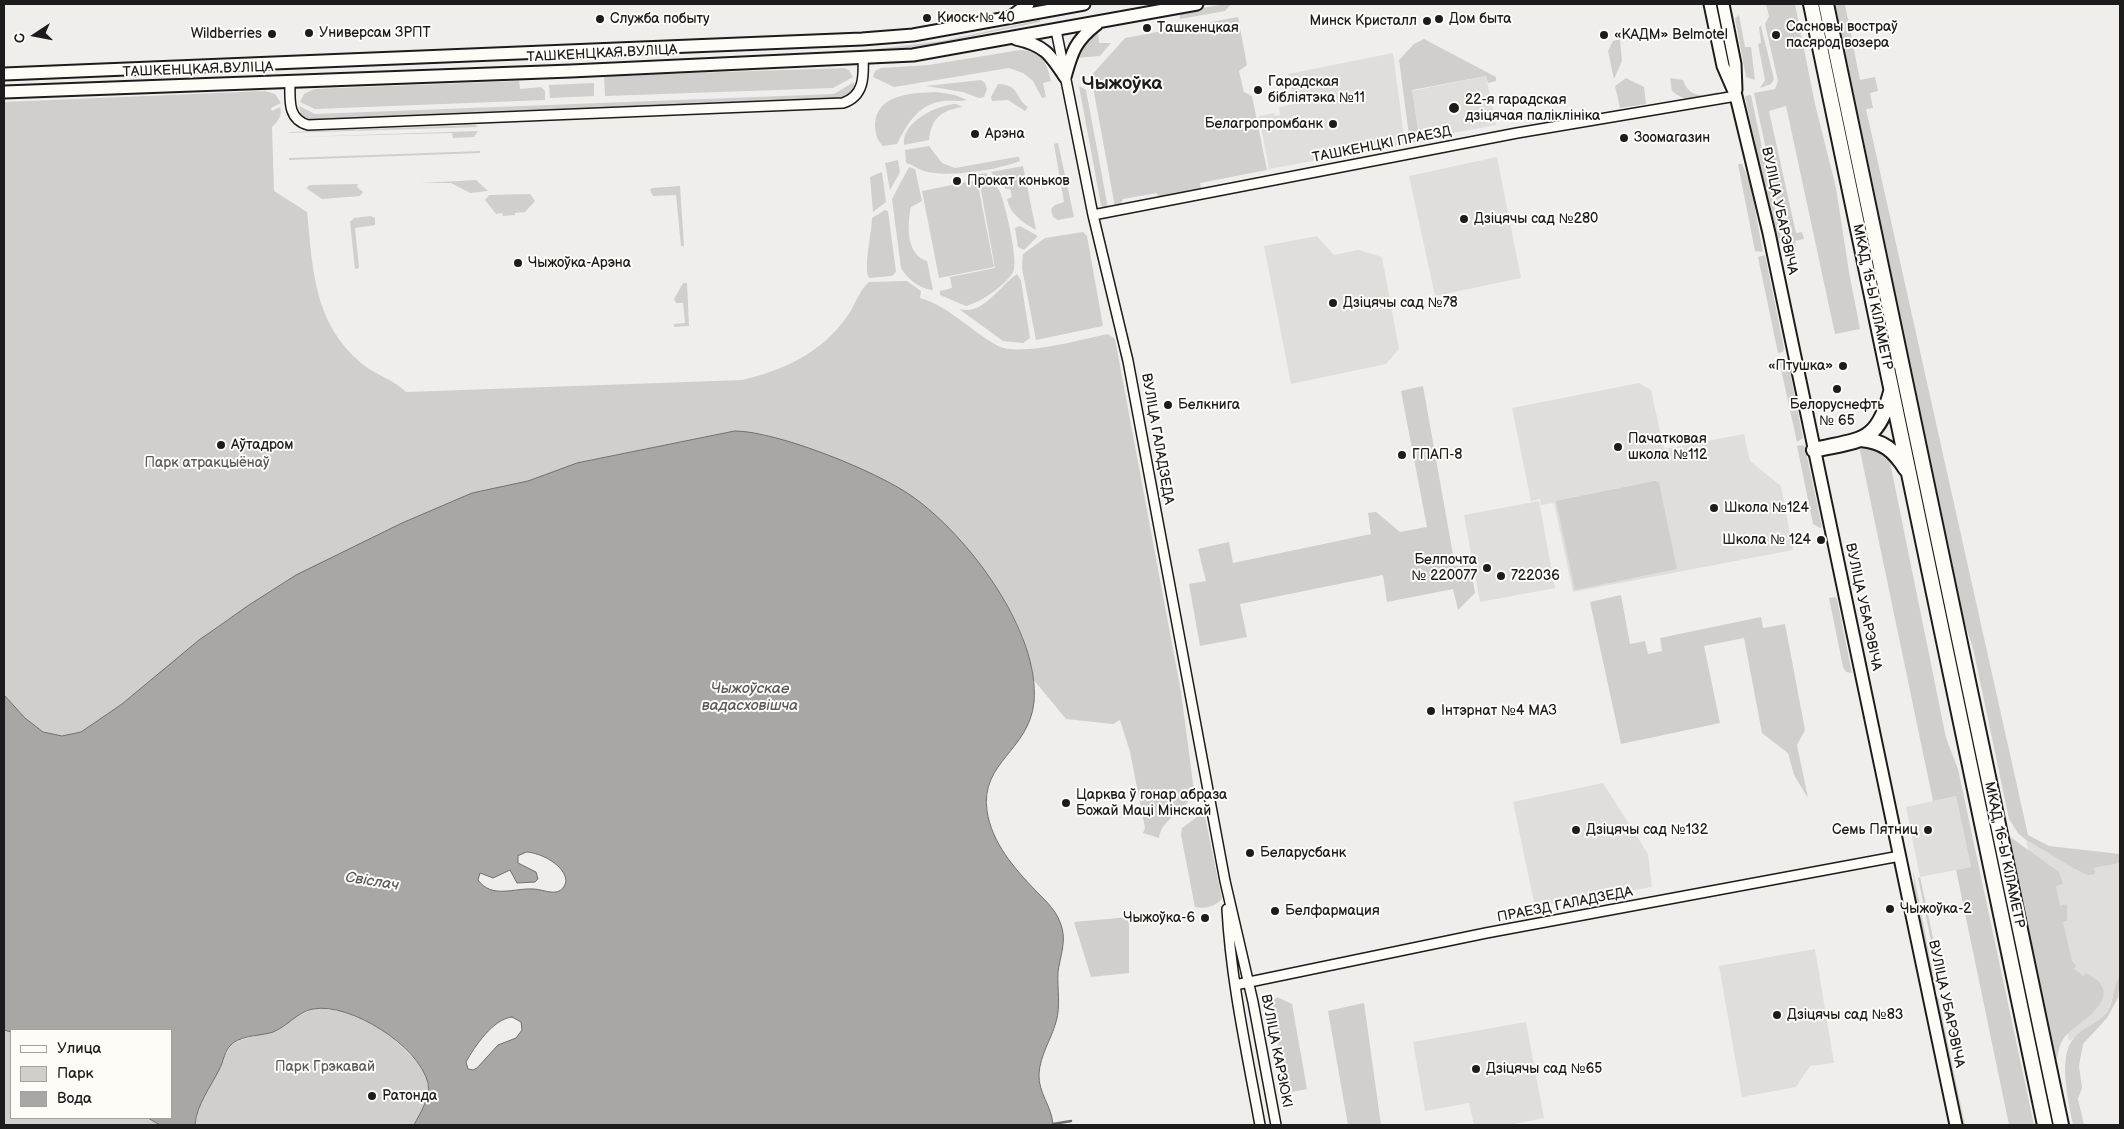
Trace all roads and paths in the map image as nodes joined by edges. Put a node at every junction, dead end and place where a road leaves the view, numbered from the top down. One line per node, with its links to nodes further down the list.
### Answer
1 (1028, 4): 9 (main road)
2 (1084, 4): 8 (main road, ТАШКЕНЦКАЯ ВУЛІЦА)
3 (1197, 4): 10 (main road, ТАШКЕНЦКАЯ ВУЛІЦА)
4 (1710, 4): 20 (main road, ВУЛІЦА УБАРЭВІЧА)
5 (1723, 4): 20 (main road, ВУЛІЦА УБАРЭВІЧА)
6 (1812, 4): 22 (highway, МКАД, 15-Ы КІЛАМЕТР)
7 (1826, 4): 26 (highway, МКАД, 15-Ы КІЛАМЕТР)
8 (1051, 7): 9 (main road, ТАШКЕНЦКАЯ ВУЛІЦА); 11 (main road, ВУЛІЦА ГАЛАДЗЕДА)
9 (1008, 18): 12 (main road, ТАШКЕНЦКАЯ ВУЛІЦА)
10 (1098, 23): 11 (main road, ТАШКЕНЦКАЯ ВУЛІЦА); 17 (main road)
11 (1056, 30): 13 (main road, ТАШКЕНЦКАЯ ВУЛІЦА); 17 (street, ВУЛІЦА ГАЛАДЗЕДА)
12 (862, 38): 14 (main road); 15 (main road, ТАШКЕНЦКАЯ ВУЛІЦА)
13 (1010, 38): 14 (main road, ТАШКЕНЦКАЯ ВУЛІЦА); 17 (main road)
14 (863, 58): 18 (main road, ТАШКЕНЦКАЯ ВУЛІЦА); 18 (street)
15 (289, 62): 16 (main road, ТАШКЕНЦКАЯ ВУЛІЦА); 18 (main road)
16 (4, 74)
17 (1065, 77): 21 (street, ВУЛІЦА ГАЛАДЗЕДА)
18 (290, 81): 19 (main road, ТАШКЕНЦКАЯ ВУЛІЦА)
19 (4, 92)
20 (1736, 96): 21 (street, ТАШКЕНЦКІ ПРАЕЗД); 24 (main road, ВУЛІЦА УБАРЭВІЧА)
21 (1093, 215): 29 (street, ВУЛІЦА ГАЛАДЗЕДА)
22 (1892, 389): 23 (highway); 25 (highway, МКАД, 15-Ы КІЛАМЕТР)
23 (1861, 439): 24 (highway); 25 (highway)
24 (1814, 450): 28 (main road, ВУЛІЦА УБАРЭВІЧА)
25 (1909, 474): 27 (highway, МКАД, 15-Ы КІЛАМЕТР)
26 (1948, 585): 36 (highway, МКАД, 16-Ы КІЛАМЕТР)
27 (1933, 589): 35 (highway, МКАД, 16-Ы КІЛАМЕТР)
28 (1900, 856): 30 (street, ПРАЕЗД ГАЛАДЗЕДА); 34 (main road, ВУЛІЦА УБАРЭВІЧА)
29 (1225, 881): 30 (street, ВУЛІЦА ГАЛАДЗЕДА); 31 (street, ВУЛІЦА ГАЛАДЗЕДА)
30 (1248, 982): 31 (street, ПРАЕЗД ГАЛАДЗЕДА); 33 (street, ВУЛІЦА КАРЗЮКІ)
31 (1235, 984): 32 (street, ВУЛІЦА КАРЗЮКІ)
32 (1260, 1125)
33 (1276, 1125)
34 (1956, 1125)
35 (2045, 1125)
36 (2061, 1125)

